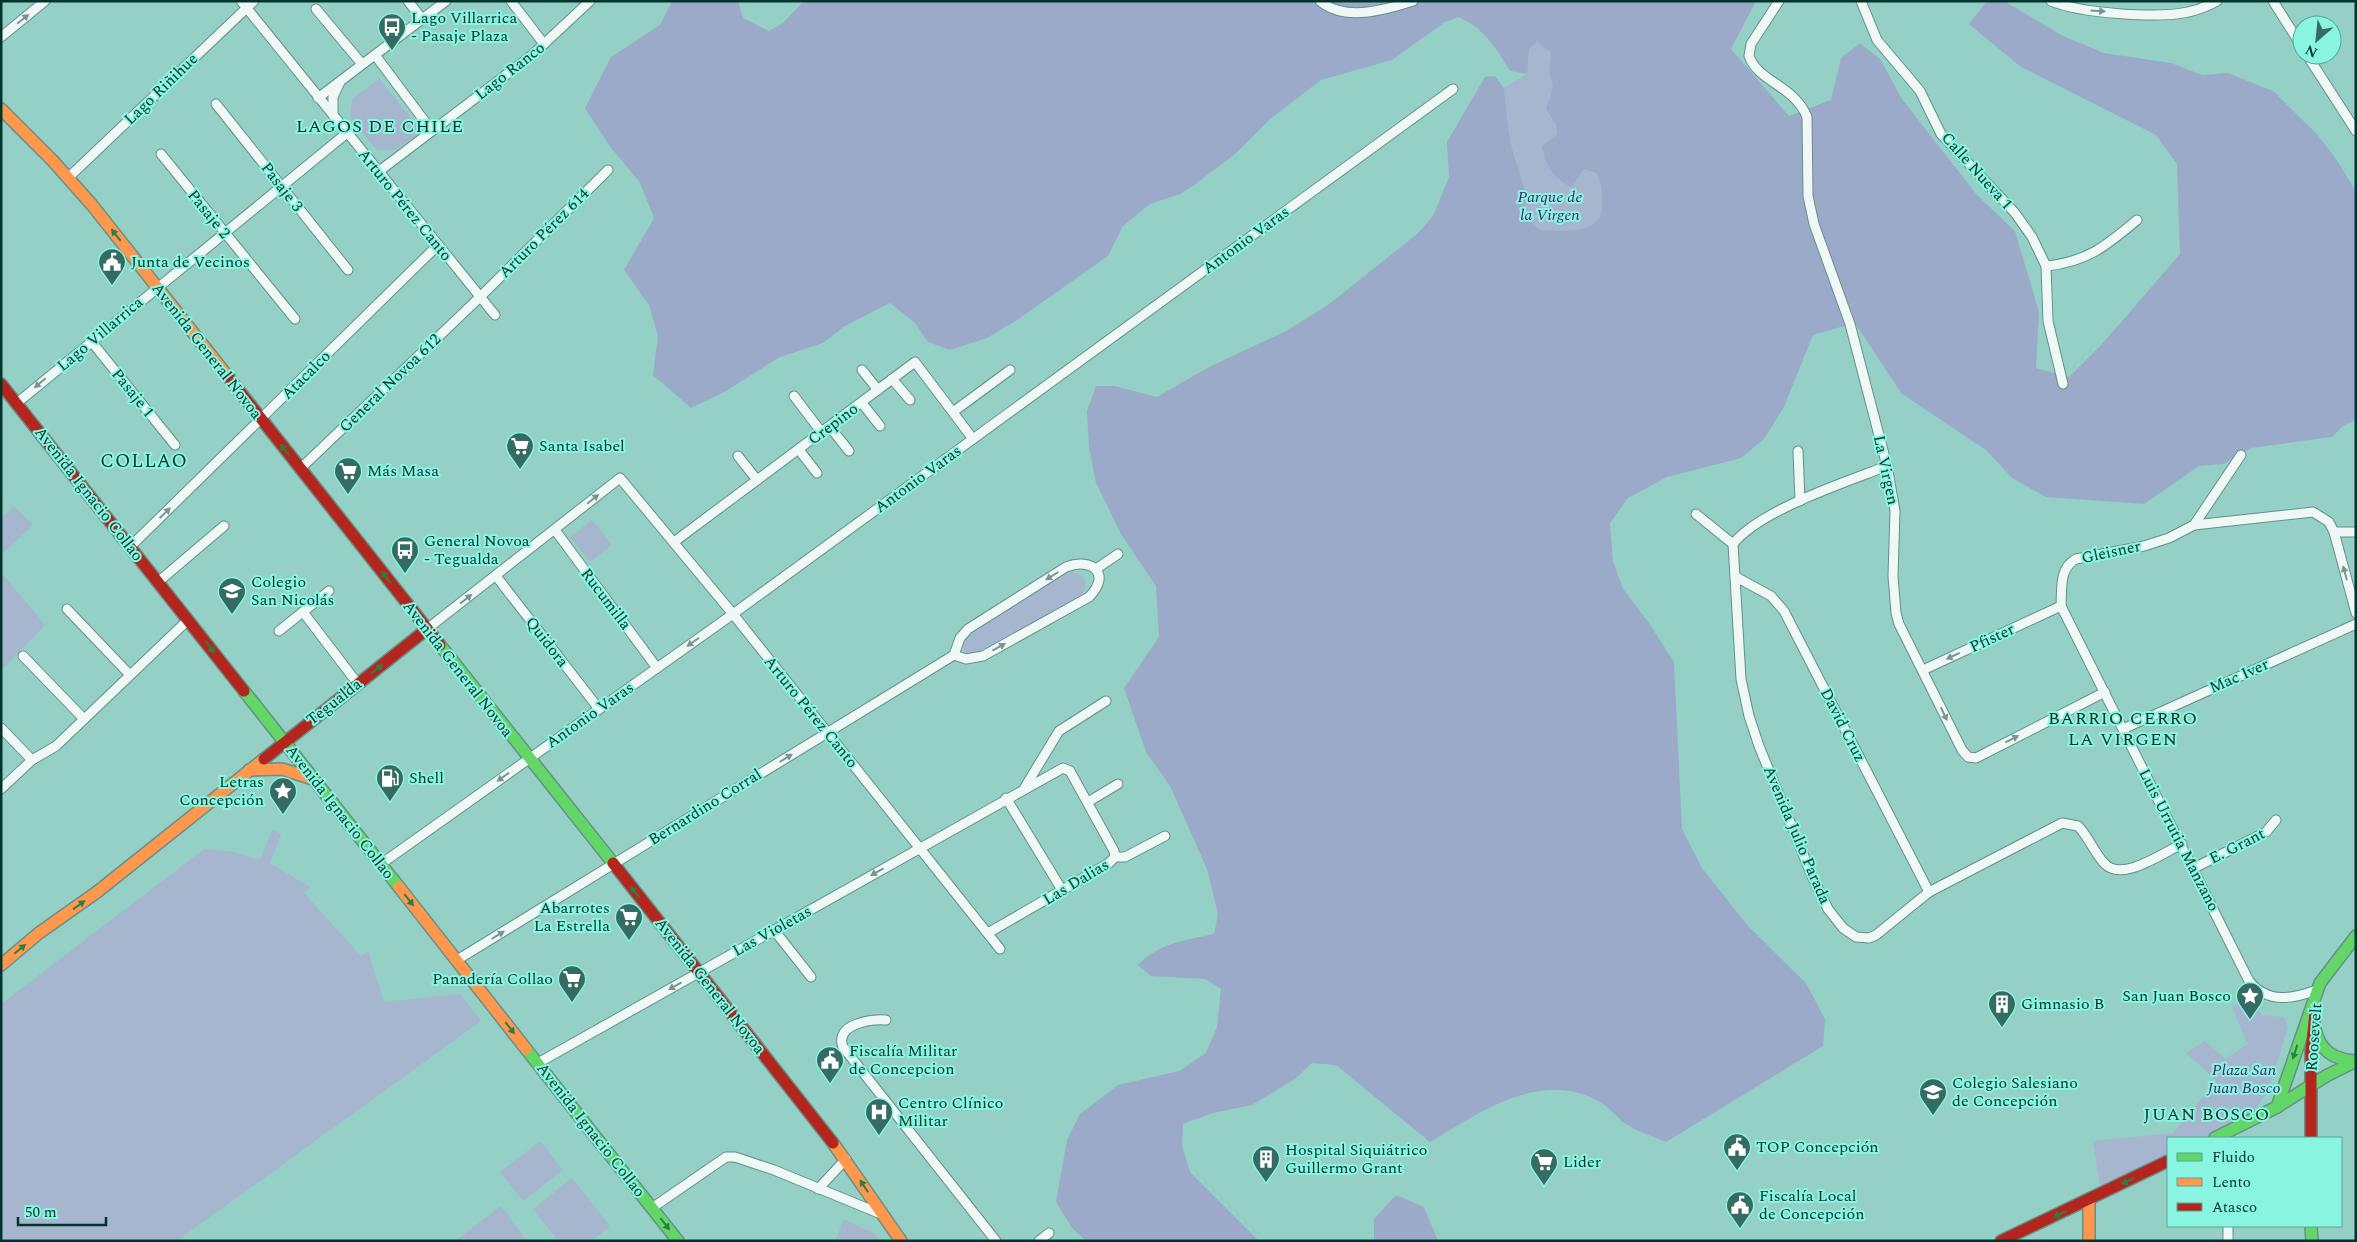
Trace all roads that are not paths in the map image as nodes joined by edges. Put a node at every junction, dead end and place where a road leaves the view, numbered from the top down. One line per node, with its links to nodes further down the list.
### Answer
1 (45, 1): 18 (street, one-way to 1)
2 (254, 1): 14 (street, Lago Riñihue)
3 (408, 1): 16 (street)
4 (446, 1): 16 (street)
5 (511, 1): 19 (street)
6 (590, 1): 19 (street, Lago Ranco)
7 (1320, 1): 8 (street)
8 (1413, 1)
9 (1778, 1): 68 (street, La Virgen)
10 (1861, 1): 40 (street, Calle Nueva 1)
11 (2051, 1): 12 (street, one-way to 12)
12 (2217, 1)
13 (2272, 1): 17 (street)
14 (244, 5): 25 (street, Arturo Pérez Canto); 35 (street, Lago Riñihue)
15 (316, 9): 21 (street)
16 (422, 19): 20 (street)
17 (2292, 32)
18 (1, 37)
19 (544, 44): 30 (street, Lago Ranco)
20 (374, 55): 21 (street); 30 (street)
21 (362, 64): 23 (street)
22 (2313, 65): 29 (street)
23 (341, 80): 25 (street); 28 (street)
24 (1453, 89): 61 (street, Antonio Varas)
25 (318, 98): 28 (street, Arturo Pérez Canto)
26 (216, 104): 36 (street, Pasaje 3)
27 (1, 109): 35 (main road, Avenida General Novoa)
28 (333, 116): 31 (street, Arturo Pérez Canto)
29 (2356, 131)
30 (432, 132): 34 (street, Lago Ranco)
31 (347, 133): 34 (street, Arturo Pérez Canto); 36 (street, Lago Villarrica)
32 (161, 154): 38 (street, Pasaje 2)
33 (608, 170): 43 (street, Arturo Pérez 614)
34 (378, 172): 39 (street, Arturo Pérez Canto)
35 (69, 178): 42 (main road, Avenida General Novoa, one-way to 35)
36 (281, 186): 38 (street, Lago Villarrica); 41 (street, Pasaje 3)
37 (2136, 220): 40 (street)
38 (224, 232): 42 (street, Lago Villarrica); 45 (street, Pasaje 2)
39 (438, 245): 43 (street, Arturo Pérez Canto); 58 (street, Atacalco)
40 (2046, 266): 51 (street, Calle Nueva 1)
41 (348, 270)
42 (156, 287): 46 (street, Lago Villarrica); 58 (main road, Avenida General Novoa)
43 (480, 297): 44 (street, Arturo Pérez Canto); 69 (street, General Novoa 612)
44 (495, 315)
45 (295, 320)
46 (91, 341): 55 (street, Lago Villarrica, one-way to 55); 62 (street, Pasaje 1)
47 (862, 370): 52 (street)
48 (1010, 370): 57 (street)
49 (892, 379): 52 (street, Crepino); 54 (street); 57 (street, Crepino)
50 (1, 384): 55 (main road, Avenida Ignacio Collao)
51 (2063, 384)
52 (878, 390): 56 (street, Crepino)
53 (794, 396): 60 (street)
54 (910, 400)
55 (16, 403): 82 (main road, Avenida Ignacio Collao)
56 (862, 403): 59 (street); 60 (street, Crepino)
57 (953, 412): 61 (street, Crepino)
58 (261, 420): 69 (main road, Avenida General Novoa, one-way to 58); 82 (street, Atacalco, one-way to 58)
59 (880, 426)
60 (826, 430): 63 (street, Crepino); 64 (street)
61 (973, 439): 92 (street, Antonio Varas)
62 (175, 445)
63 (799, 450): 70 (street); 72 (street, Crepino)
64 (849, 450)
65 (1798, 451): 73 (street)
66 (2241, 455): 75 (street, Gleisner)
67 (738, 456): 72 (street)
68 (1887, 466): 73 (street); 101 (street, La Virgen)
69 (300, 469): 96 (main road, Avenida General Novoa, one-way to 69)
70 (817, 473)
71 (620, 478): 77 (street, Tegualda, one-way to 71); 80 (street, Arturo Pérez Canto)
72 (757, 480): 80 (street, Crepino)
73 (1800, 501): 81 (street)
74 (1696, 514): 81 (street)
75 (2194, 525): 78 (street, Gleisner); 89 (street, Gleisner)
76 (224, 526): 87 (street)
77 (555, 530): 85 (street, Tegualda); 100 (street, Rucumilla)
78 (2334, 532): 79 (street); 93 (street, one-way to 78)
79 (2356, 532)
80 (674, 542): 92 (street, Arturo Pérez Canto)
81 (1733, 544): 86 (street, Avenida Julio Parada)
82 (130, 547): 87 (main road, Avenida Ignacio Collao)
83 (1118, 554): 84 (street)
84 (1096, 569): 98 (street, one-way to 98); 98 (street, one-way to 84)
85 (496, 576): 96 (street, Tegualda, one-way to 85); 106 (street, Quidora)
86 (1736, 577): 130 (street, David Cruz); 130 (street, Avenida Julio Parada)
87 (158, 582): 94 (main road, Avenida Ignacio Collao)
88 (329, 591): 91 (street)
89 (2061, 606): 101 (street, Pfister, one-way to 101); 104 (street, Luis Urrutia Manzano)
90 (67, 609): 102 (street)
91 (303, 612): 97 (street); 103 (street)
92 (733, 614): 100 (street, Antonio Varas, one-way to 100); 110 (street, Arturo Pérez Canto)
93 (2356, 614)
94 (188, 620): 102 (street); 111 (main road, Avenida Ignacio Collao, one-way to 111)
95 (2356, 624): 109 (street, Mac Iver)
96 (427, 629): 103 (main road, Tegualda, one-way to 96); 112 (main road, Avenida General Novoa)
97 (279, 631)
98 (954, 655): 110 (street, Bernardino Corral)
99 (23, 656): 107 (street)
100 (657, 668): 106 (street, Antonio Varas)
101 (1923, 670): 104 (street, La Virgen, one-way to 104)
102 (130, 676): 107 (street)
103 (358, 684): 111 (main road, Tegualda)
104 (2104, 692): 109 (street, Luis Urrutia Manzano)
105 (1106, 701): 117 (street)
106 (599, 709): 112 (street, Antonio Varas)
107 (84, 719): 113 (street)
108 (1, 728): 113 (street)
109 (2123, 729): 123 (street, Luis Urrutia Manzano)
110 (827, 732): 124 (street, Arturo Pérez Canto); 127 (street, Bernardino Corral, one-way to 110)
111 (284, 742): 114 (main road, Tegualda); 115 (main road, Avenida Ignacio Collao)
112 (528, 759): 126 (street, Antonio Varas, one-way to 126); 127 (main road, Avenida General Novoa)
113 (32, 760): 118 (street)
114 (248, 770): 115 (main road); 136 (main road, Tegualda, one-way to 114)
115 (314, 779): 126 (main road, Avenida Ignacio Collao)
116 (1118, 784): 120 (street)
117 (1025, 788): 119 (street, Las Violetas); 120 (street, Las Violetas)
118 (1, 789)
119 (1006, 798): 124 (street, Las Violetas); 129 (street)
120 (1088, 802): 125 (street)
121 (2276, 820): 128 (street, E. Grant)
122 (1165, 836): 125 (street, Las Dalias)
123 (2182, 844): 128 (street, Luis Urrutia Manzano); 130 (street, Avenida Julio Parada)
124 (920, 848): 131 (street, Las Violetas, one-way to 131); 132 (street, Arturo Pérez Canto)
125 (1115, 857): 129 (street, Las Dalias)
126 (381, 864): 135 (main road, Avenida Ignacio Collao, one-way to 135)
127 (613, 864): 135 (street, Bernardino Corral, one-way to 127); 137 (main road, Avenida General Novoa, one-way to 127)
128 (2194, 868): 139 (street, Luis Urrutia Manzano)
129 (1062, 890): 132 (street, Las Dalias)
130 (1929, 892)
131 (774, 930): 137 (street, Las Violetas); 138 (street)
132 (988, 933): 134 (street, Arturo Pérez Canto)
133 (2356, 936): 139 (main road, Roosevelt)
134 (1000, 949)
135 (457, 960): 143 (main road, Avenida Ignacio Collao, one-way to 143)
136 (1, 965)
137 (699, 972): 143 (street, Las Violetas, one-way to 143); 148 (main road, Avenida General Novoa)
138 (811, 977)
139 (2317, 990): 141 (main road, Roosevelt); 145 (main road, Roosevelt, one-way to 145)
140 (886, 1020): 159 (street)
141 (2314, 1023): 142 (main road); 144 (main road, Roosevelt)
142 (2355, 1061): 144 (main road)
143 (538, 1063): 152 (main road, Avenida Ignacio Collao)
144 (2312, 1084): 145 (main road); 147 (main road, Roosevelt)
145 (2277, 1107): 146 (main road)
146 (2227, 1135)
147 (2311, 1137)
148 (846, 1159): 150 (street); 153 (main road, Avenida General Novoa, one-way to 148)
149 (2167, 1162): 151 (main road, one-way to 151)
150 (818, 1189): 152 (street); 153 (street)
151 (2089, 1201): 161 (main road, one-way to 161); 162 (main road)
152 (652, 1208): 157 (main road, Avenida Ignacio Collao, one-way to 157)
153 (884, 1215): 158 (main road, Avenida General Novoa)
154 (2228, 1227): 163 (street)
155 (2312, 1227): 164 (main road)
156 (1049, 1233): 160 (street)
157 (678, 1241)
158 (900, 1241)
159 (996, 1241)
160 (1039, 1241)
161 (2001, 1241)
162 (2089, 1241)
163 (2228, 1241)
164 (2312, 1241)

